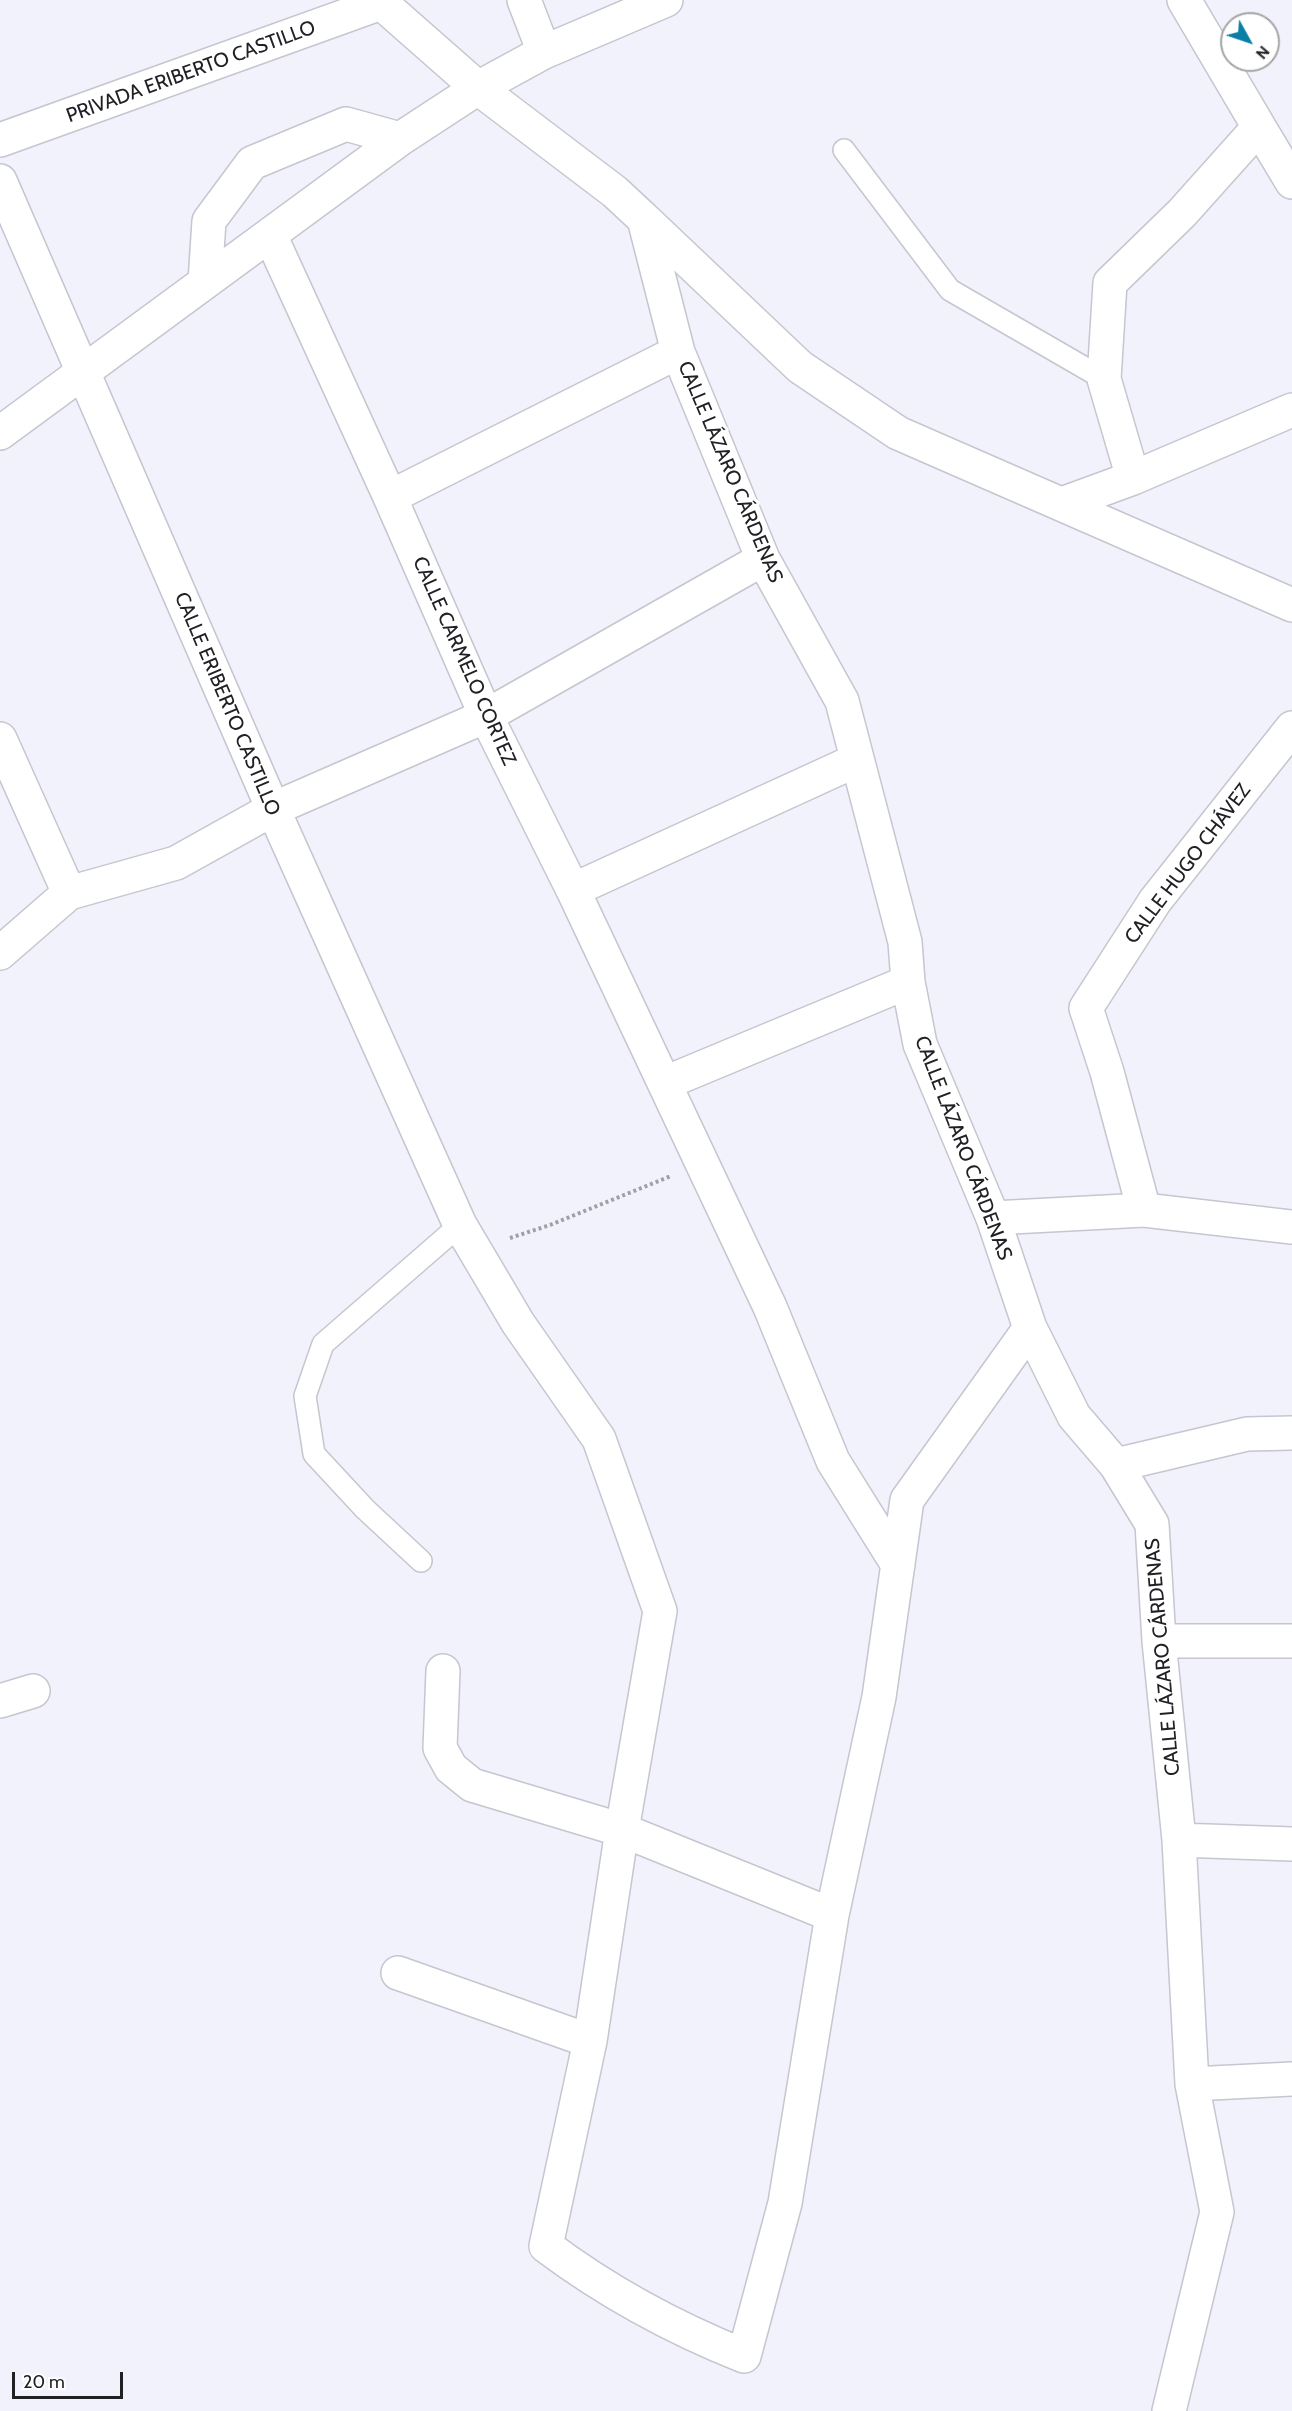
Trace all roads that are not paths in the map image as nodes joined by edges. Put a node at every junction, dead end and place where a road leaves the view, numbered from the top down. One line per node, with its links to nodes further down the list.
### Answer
1 (524, 0): 5 (street)
2 (666, 0): 5 (street)
3 (1184, 0): 7 (street)
4 (380, 1): 6 (street); 9 (street, PRIVADA ERIBERTO CASTILLO)
5 (544, 52): 6 (street)
6 (478, 88): 8 (street); 13 (street)
7 (1259, 127): 12 (street); 18 (street)
8 (400, 139): 14 (street); 15 (street)
9 (0, 140)
10 (844, 150): 18 (lane)
11 (0, 181): 17 (street, CALLE ERIBERTO CASTILLO)
12 (1292, 182)
13 (644, 219): 16 (street, CALLE LÁZARO CÁRDENAS); 23 (street)
14 (270, 235): 15 (street); 22 (street, CALLE CARMELO CORTEZ)
15 (205, 282): 17 (street)
16 (678, 352): 22 (street); 24 (street, CALLE LÁZARO CÁRDENAS)
17 (84, 373): 20 (street); 30 (street, CALLE ERIBERTO CASTILLO)
18 (1104, 379): 21 (street)
19 (1292, 410): 21 (street)
20 (0, 433)
21 (1133, 478): 23 (street)
22 (390, 497): 26 (street, CALLE CARMELO CORTEZ)
23 (1062, 504): 25 (street)
24 (763, 559): 26 (street); 29 (street, CALLE LÁZARO CÁRDENAS)
25 (1292, 605)
26 (486, 716): 30 (street); 31 (street, CALLE CARMELO CORTEZ)
27 (1292, 728): 36 (street, CALLE HUGO CHÁVEZ)
28 (0, 739): 32 (street)
29 (857, 760): 31 (street); 34 (street, CALLE LÁZARO CÁRDENAS)
30 (273, 809): 32 (street); 39 (street, CALLE ERIBERTO CASTILLO)
31 (573, 890): 35 (street, CALLE CARMELO CORTEZ)
32 (69, 893): 33 (street)
33 (0, 953)
34 (908, 982): 35 (street); 37 (street, CALLE LÁZARO CÁRDENAS)
35 (665, 1083): 44 (street, CALLE CARMELO CORTEZ)
36 (1144, 1210): 37 (street); 38 (street)
37 (993, 1218): 40 (street, CALLE LÁZARO CÁRDENAS)
38 (1292, 1227)
39 (467, 1237): 43 (lane); 50 (street, CALLE ERIBERTO CASTILLO)
40 (1030, 1328): 42 (street, CALLE LÁZARO CÁRDENAS); 44 (street)
41 (1292, 1433): 42 (street)
42 (1116, 1465): 45 (street, CALLE LÁZARO CÁRDENAS)
43 (421, 1561)
44 (898, 1565): 53 (street)
45 (1159, 1641): 46 (street); 51 (street, CALLE LÁZARO CÁRDENAS)
46 (1292, 1641)
47 (444, 1671): 50 (street)
48 (33, 1691): 49 (street)
49 (0, 1701)
50 (622, 1830): 53 (street); 55 (street, CALLE ERIBERTO CASTILLO)
51 (1179, 1840): 52 (street); 57 (street, CALLE LÁZARO CÁRDENAS)
52 (1292, 1844)
53 (832, 1915): 55 (street, CALLE ERIBERTO CASTILLO)
54 (398, 1973): 55 (street)
55 (590, 2040)
56 (1292, 2079): 57 (street)
57 (1192, 2084): 58 (street, CALLE LÁZARO CÁRDENAS)
58 (1169, 2411)

